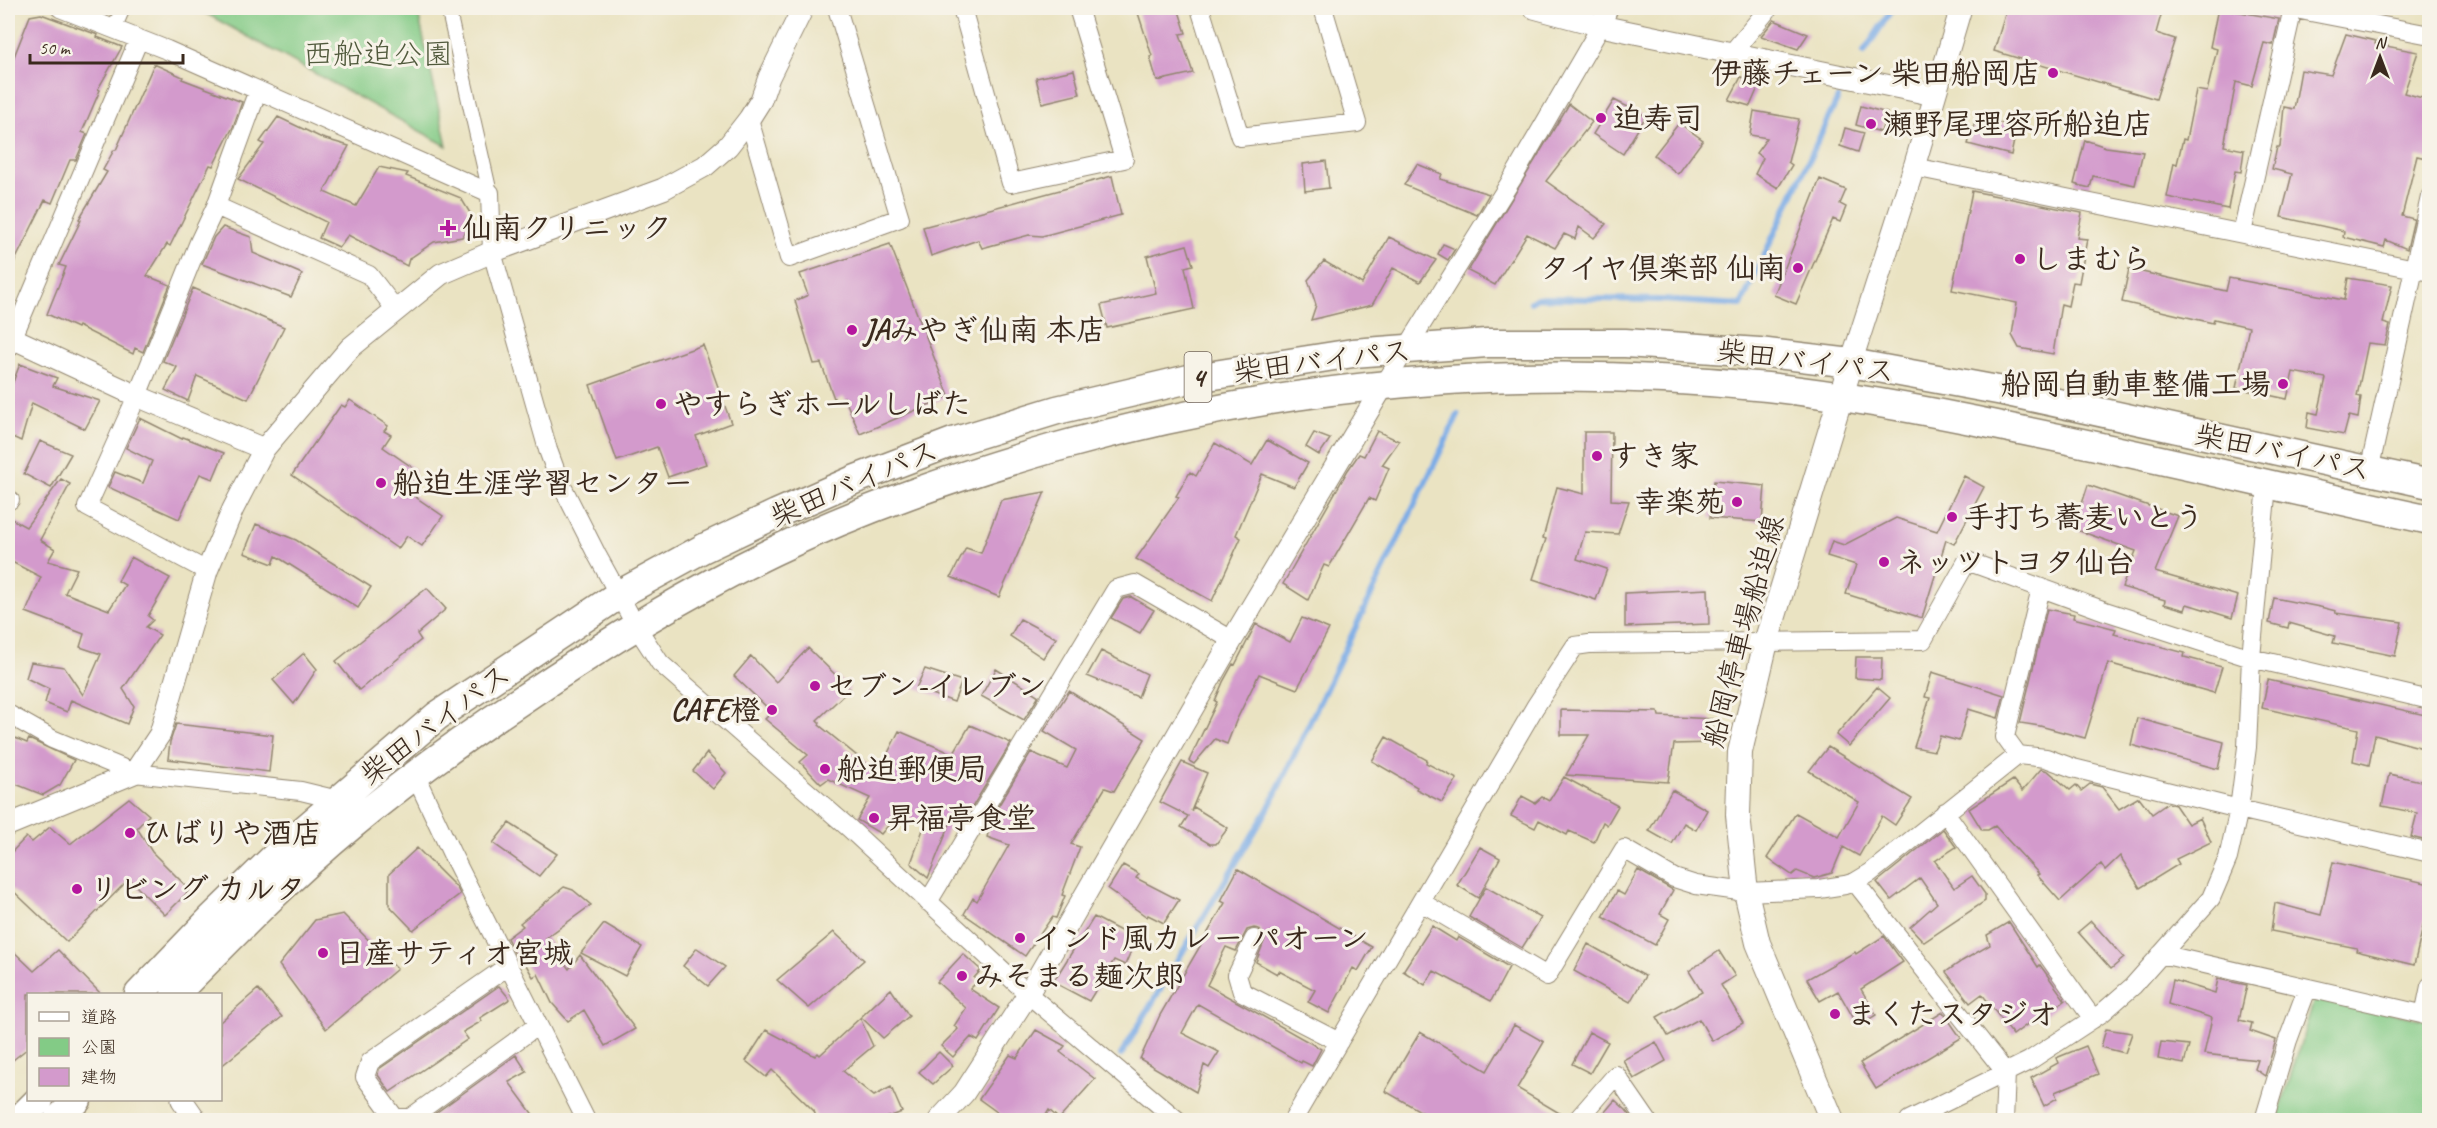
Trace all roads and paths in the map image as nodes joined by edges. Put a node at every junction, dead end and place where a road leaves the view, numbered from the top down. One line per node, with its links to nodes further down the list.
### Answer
1 (60, 8): 15 (street)
2 (123, 8): 15 (street)
3 (448, 8): 23 (street)
4 (803, 8): 21 (street)
5 (837, 8): 21 (street)
6 (962, 8): 7 (street)
7 (1078, 8)
8 (1200, 8): 9 (street)
9 (1323, 8)
10 (1534, 8): 14 (street)
11 (1769, 8): 18 (street)
12 (1961, 8): 20 (street)
13 (2291, 8): 16 (street); 26 (street)
14 (1605, 17): 18 (street); 31 (street)
15 (114, 29): 17 (street)
16 (2430, 35)
17 (139, 39): 19 (street); 30 (street)
18 (1731, 54): 20 (street)
19 (258, 90): 23 (street); 25 (street)
20 (1934, 95): 22 (street)
21 (749, 119): 27 (street)
22 (1914, 167): 26 (street); 32 (street)
23 (490, 193): 27 (street)
24 (2430, 197): 28 (street)
25 (216, 206): 29 (street); 34 (street)
26 (2242, 233): 28 (street)
27 (492, 252): 29 (street); 43 (street)
28 (2421, 269): 37 (street)
29 (396, 310): 36 (street)
30 (9, 341): 34 (street)
31 (1406, 348): 32 (highway, 柴田バイパス / 4); 33 (street); 43 (highway, 柴田バイパス / 4)
32 (1851, 363): 35 (main road, 船岡停車場船迫線); 37 (highway, 柴田バイパス / 4)
33 (1385, 383): 35 (highway, 柴田バイパス / 4); 44 (highway, 柴田バイパス / 4); 45 (street)
34 (137, 396): 36 (street); 41 (street)
35 (1841, 397): 39 (highway, 柴田バイパス / 4); 46 (main road, 船岡停車場船迫線)
36 (264, 448): 41 (street)
37 (2369, 471): 38 (highway, 柴田バイパス / 4)
38 (2430, 484)
39 (2267, 485): 40 (highway, 柴田バイパス / 4); 47 (street)
40 (2430, 520)
41 (207, 571): 51 (street)
42 (2041, 588): 46 (street); 47 (street); 50 (street)
43 (620, 594): 44 (street); 53 (highway, 柴田バイパス / 4)
44 (636, 626): 52 (highway, 柴田バイパス / 4); 60 (street)
45 (1232, 640): 60 (street); 69 (street)
46 (1766, 642): 59 (main road, 船岡停車場船迫線); 61 (street)
47 (2251, 658): 48 (street); 54 (street)
48 (2430, 700)
49 (8, 714): 51 (street)
50 (2018, 755): 54 (street); 55 (street)
51 (134, 773): 53 (street); 56 (street)
52 (415, 775): 64 (street); 68 (highway, 柴田バイパス / 4)
53 (338, 800): 67 (highway, 柴田バイパス / 4)
54 (2239, 809): 57 (street); 63 (street)
55 (1945, 812): 58 (street); 71 (street)
56 (8, 825)
57 (2430, 853)
58 (1855, 882): 59 (street); 74 (street)
59 (1746, 892): 61 (street); 87 (main road, 船岡停車場船迫線)
60 (928, 902): 69 (street)
61 (1421, 902): 73 (street)
62 (1254, 939): 73 (street)
63 (2161, 954): 66 (street); 71 (street)
64 (508, 966): 72 (street); 72 (street)
65 (2430, 986): 70 (street)
66 (2307, 989): 70 (street); 90 (street)
67 (140, 993)
68 (176, 993)
69 (1028, 994): 82 (street); 83 (street)
70 (2427, 1015)
71 (2093, 1019): 74 (street)
72 (538, 1025): 81 (street)
73 (1339, 1042): 84 (street)
74 (2006, 1073): 88 (street); 89 (street)
75 (38, 1101): 78 (highway)
76 (76, 1101): 79 (highway)
77 (183, 1101): 80 (street)
78 (20, 1120)
79 (58, 1120)
80 (196, 1120)
81 (586, 1120)
82 (939, 1120)
83 (1177, 1120)
84 (1293, 1120)
85 (1577, 1120): 86 (street)
86 (1647, 1120)
87 (1832, 1120)
88 (1909, 1120)
89 (2004, 1120)
90 (2264, 1120)

